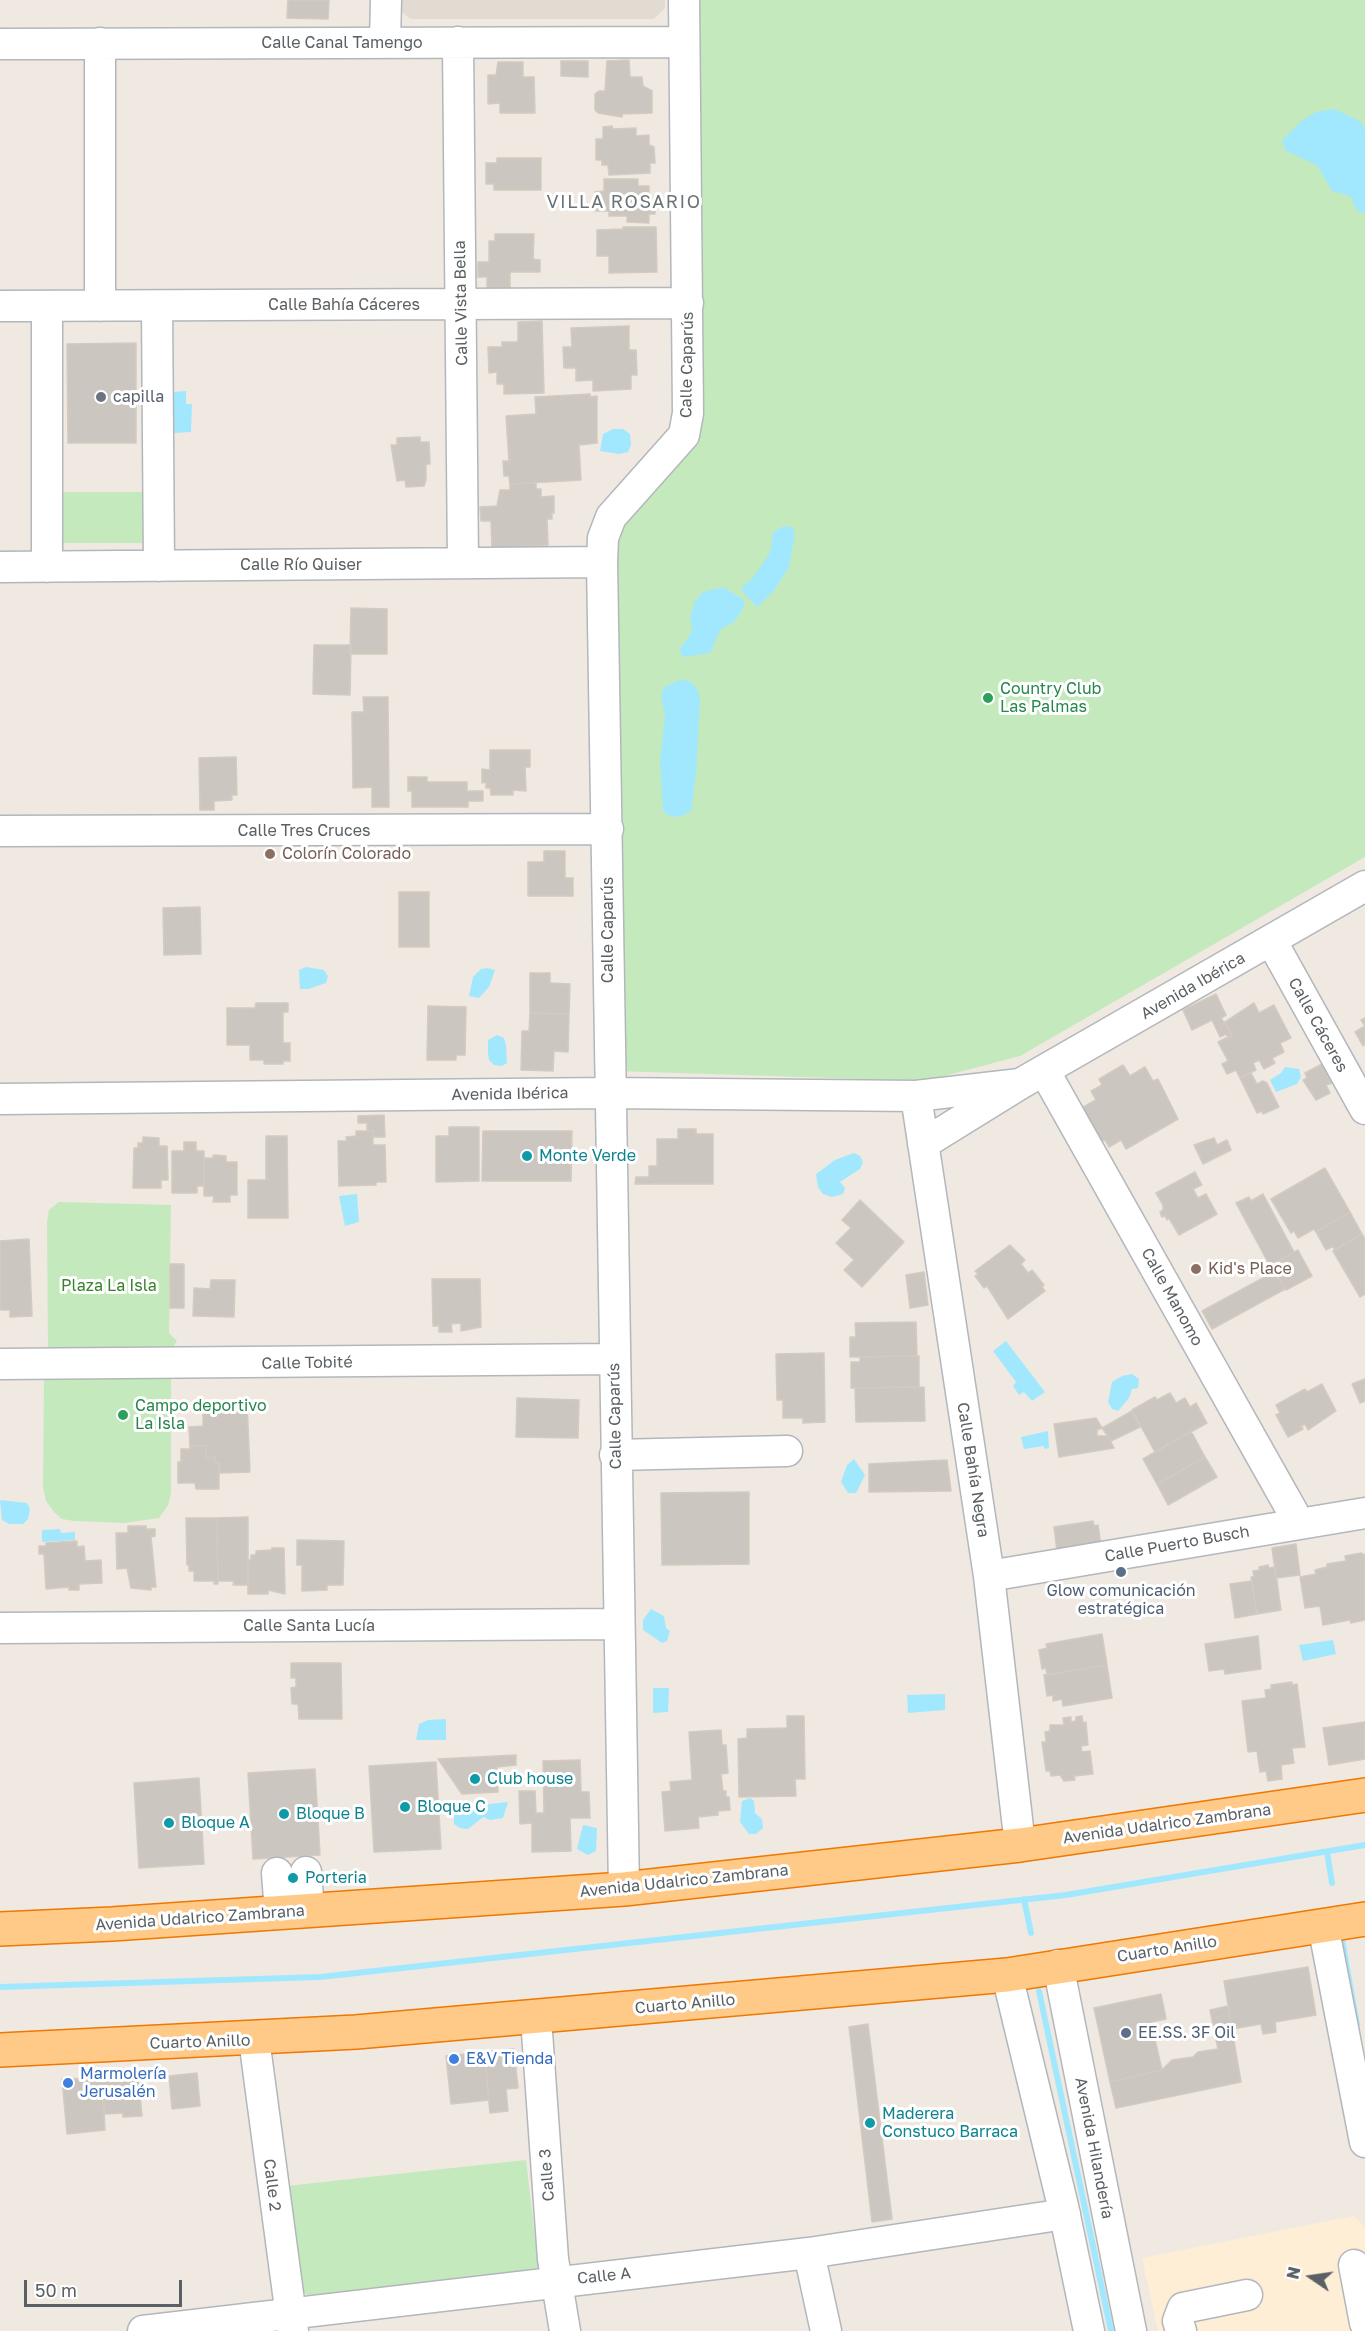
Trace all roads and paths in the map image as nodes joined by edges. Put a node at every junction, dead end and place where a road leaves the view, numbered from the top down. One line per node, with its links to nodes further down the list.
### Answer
1 (386, 0): 6 (street)
2 (684, 0): 4 (street, Calle Caparús)
3 (458, 42): 4 (street, Calle Canal Tamengo); 6 (street, Calle Canal Tamengo); 9 (street, Calle Vista Bella)
4 (684, 42): 8 (street, Calle Caparús)
5 (100, 43): 6 (street, Calle Canal Tamengo); 7 (street, Calle Canal Tamengo); 12 (street)
6 (385, 43)
7 (0, 44)
8 (688, 303): 9 (street, Calle Bahía Cáceres); 14 (street, Calle Caparús)
9 (462, 304): 13 (street, Calle Bahía Cáceres); 15 (street, Calle Vista Bella)
10 (0, 306): 11 (street, Calle Bahía Cáceres)
11 (47, 306): 12 (street, Calle Bahía Cáceres); 18 (street)
12 (100, 306): 13 (street, Calle Bahía Cáceres)
13 (157, 306): 16 (street)
14 (602, 562): 15 (street, Calle Río Quiser); 19 (street, Calle Caparús)
15 (463, 563): 16 (street, Calle Río Quiser)
16 (159, 566): 18 (street, Calle Río Quiser)
17 (0, 567): 18 (street, Calle Río Quiser)
18 (47, 567)
19 (608, 829): 20 (street, Calle Tres Cruces); 24 (street, Calle Caparús)
20 (0, 831)
21 (1365, 886): 22 (street, Avenida Ibérica)
22 (1271, 940): 23 (street, Avenida Ibérica); 27 (street, Calle Cáceres)
23 (1032, 1078): 25 (street, Avenida Ibérica); 28 (street, Avenida Ibérica); 34 (street, Calle Manomo)
24 (609, 1093): 25 (street, Avenida Ibérica); 26 (street, Avenida Ibérica); 29 (street, Calle Caparús)
25 (916, 1096): 28 (street, Calle Bahía Negra)
26 (0, 1099)
27 (1365, 1109)
28 (923, 1144): 35 (street, Calle Bahía Negra)
29 (614, 1359): 30 (street, Calle Tobité); 32 (street, Calle Caparús)
30 (0, 1364)
31 (787, 1451): 32 (street)
32 (615, 1455): 36 (street, Calle Caparús)
33 (1365, 1513): 34 (street, Calle Puerto Busch)
34 (1299, 1523): 35 (street, Calle Puerto Busch)
35 (989, 1576): 39 (street, Calle Bahía Negra)
36 (619, 1624): 37 (street, Calle Santa Lucía); 41 (street, Calle Caparús)
37 (0, 1628)
38 (1365, 1795): 39 (highway, Avenida Udalrico Zambrana)
39 (1020, 1845): 41 (highway, Avenida Udalrico Zambrana)
40 (291, 1873): 42 (street)
41 (624, 1889): 42 (highway, Avenida Udalrico Zambrana)
42 (295, 1912): 45 (highway, Avenida Udalrico Zambrana)
43 (1365, 1919): 44 (highway, Cuarto Anillo)
44 (1323, 1925): 46 (highway, Cuarto Anillo); 51 (street)
45 (0, 1929)
46 (1058, 1965): 47 (highway, Cuarto Anillo); 63 (street, Avenida Hilandería)
47 (1007, 1975): 48 (highway, Cuarto Anillo); 52 (street)
48 (536, 2018): 49 (highway, Cuarto Anillo); 55 (street, Calle 3)
49 (254, 2039): 50 (highway, Cuarto Anillo); 57 (street, Calle 2)
50 (0, 2050)
51 (1365, 2142)
52 (1065, 2214): 53 (street, Calle A); 62 (street)
53 (809, 2253): 55 (street, Calle A); 61 (street)
54 (1354, 2265): 58 (street)
55 (555, 2282): 57 (street, Calle A); 60 (street, Calle 3)
56 (1247, 2295): 64 (street)
57 (291, 2322): 59 (street, Calle A)
58 (1365, 2323)
59 (143, 2331)
60 (566, 2331)
61 (826, 2331)
62 (1089, 2331)
63 (1131, 2331)
64 (1181, 2331)

